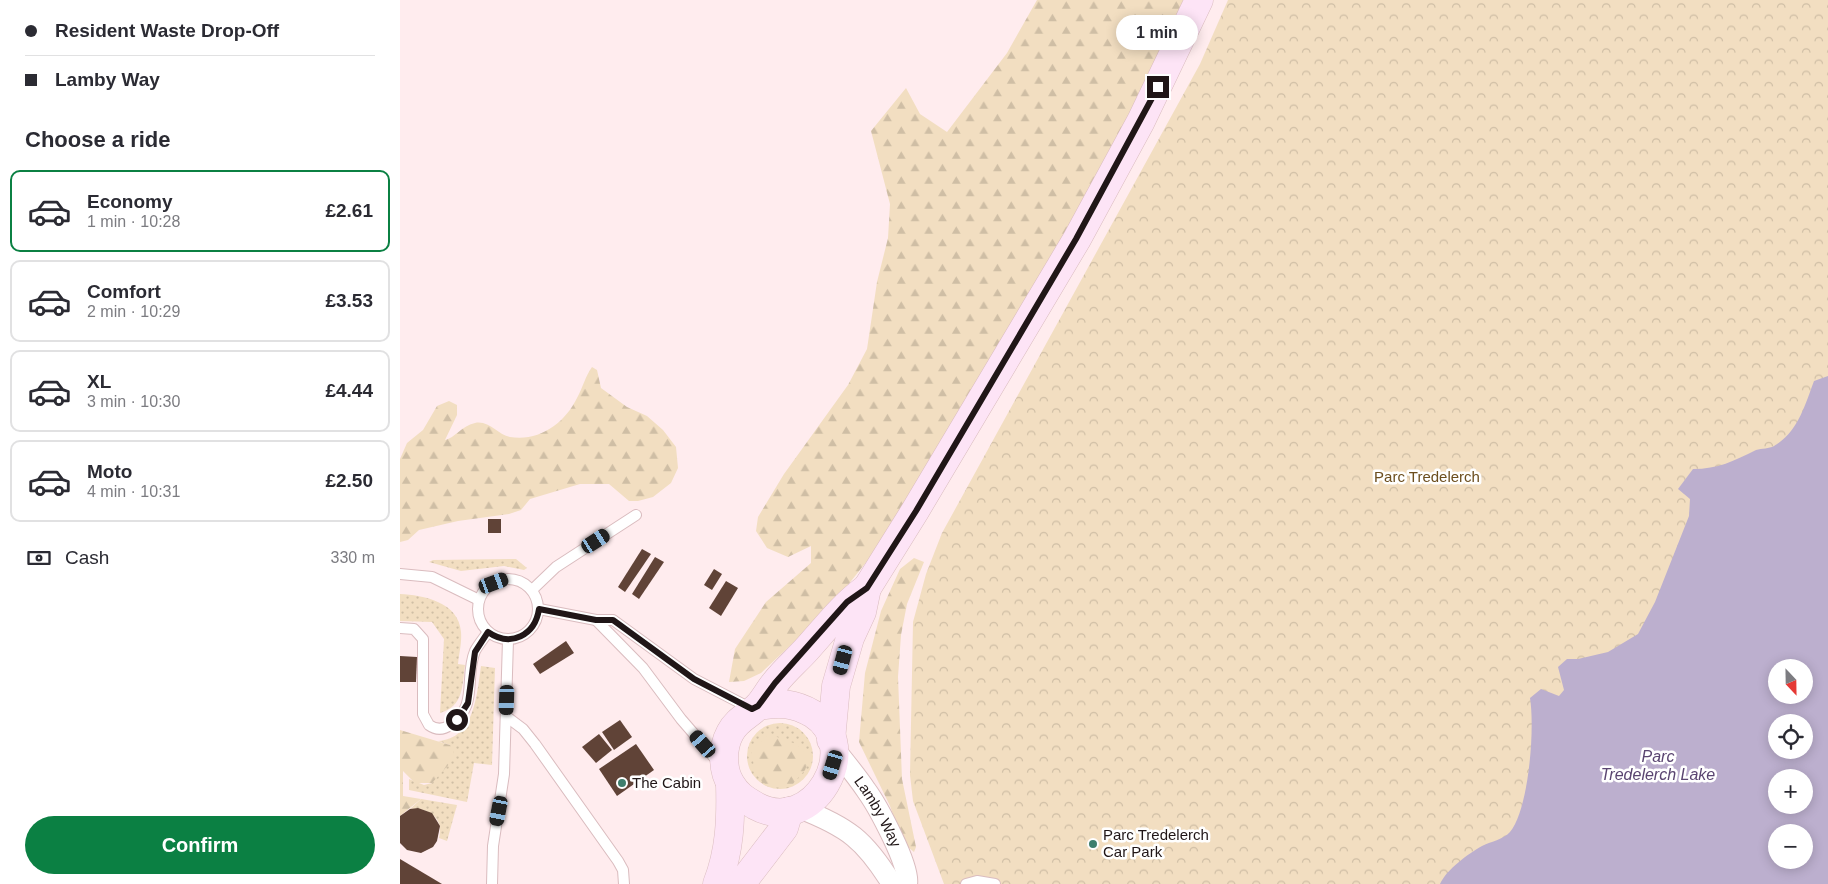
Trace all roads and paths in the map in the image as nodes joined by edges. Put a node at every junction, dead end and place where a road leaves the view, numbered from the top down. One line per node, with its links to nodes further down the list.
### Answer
1 (1199, 0): 4 (street)
2 (636, 515): 5 (lane)
3 (400, 574): 6 (lane)
4 (867, 588): 12 (street); 14 (street)
5 (532, 590): 6 (lane); 7 (lane)
6 (479, 600): 10 (lane)
7 (539, 609): 8 (lane); 11 (lane)
8 (596, 620): 12 (lane); 15 (lane)
9 (400, 628): 10 (lane)
10 (488, 632): 11 (lane)
11 (508, 640): 13 (lane)
12 (755, 708): 14 (street); 15 (street)
13 (506, 717): 17 (lane); 18 (lane)
14 (832, 744): 16 (street); 22 (street, Lamby Way)
15 (728, 777): 16 (street); 19 (street)
16 (794, 810): 20 (street); 21 (street, Lamby Way)
17 (492, 884)
18 (624, 884)
19 (717, 884)
20 (741, 884)
21 (892, 884)
22 (907, 884)
23 (966, 884): 24 (lane)
24 (996, 884)

